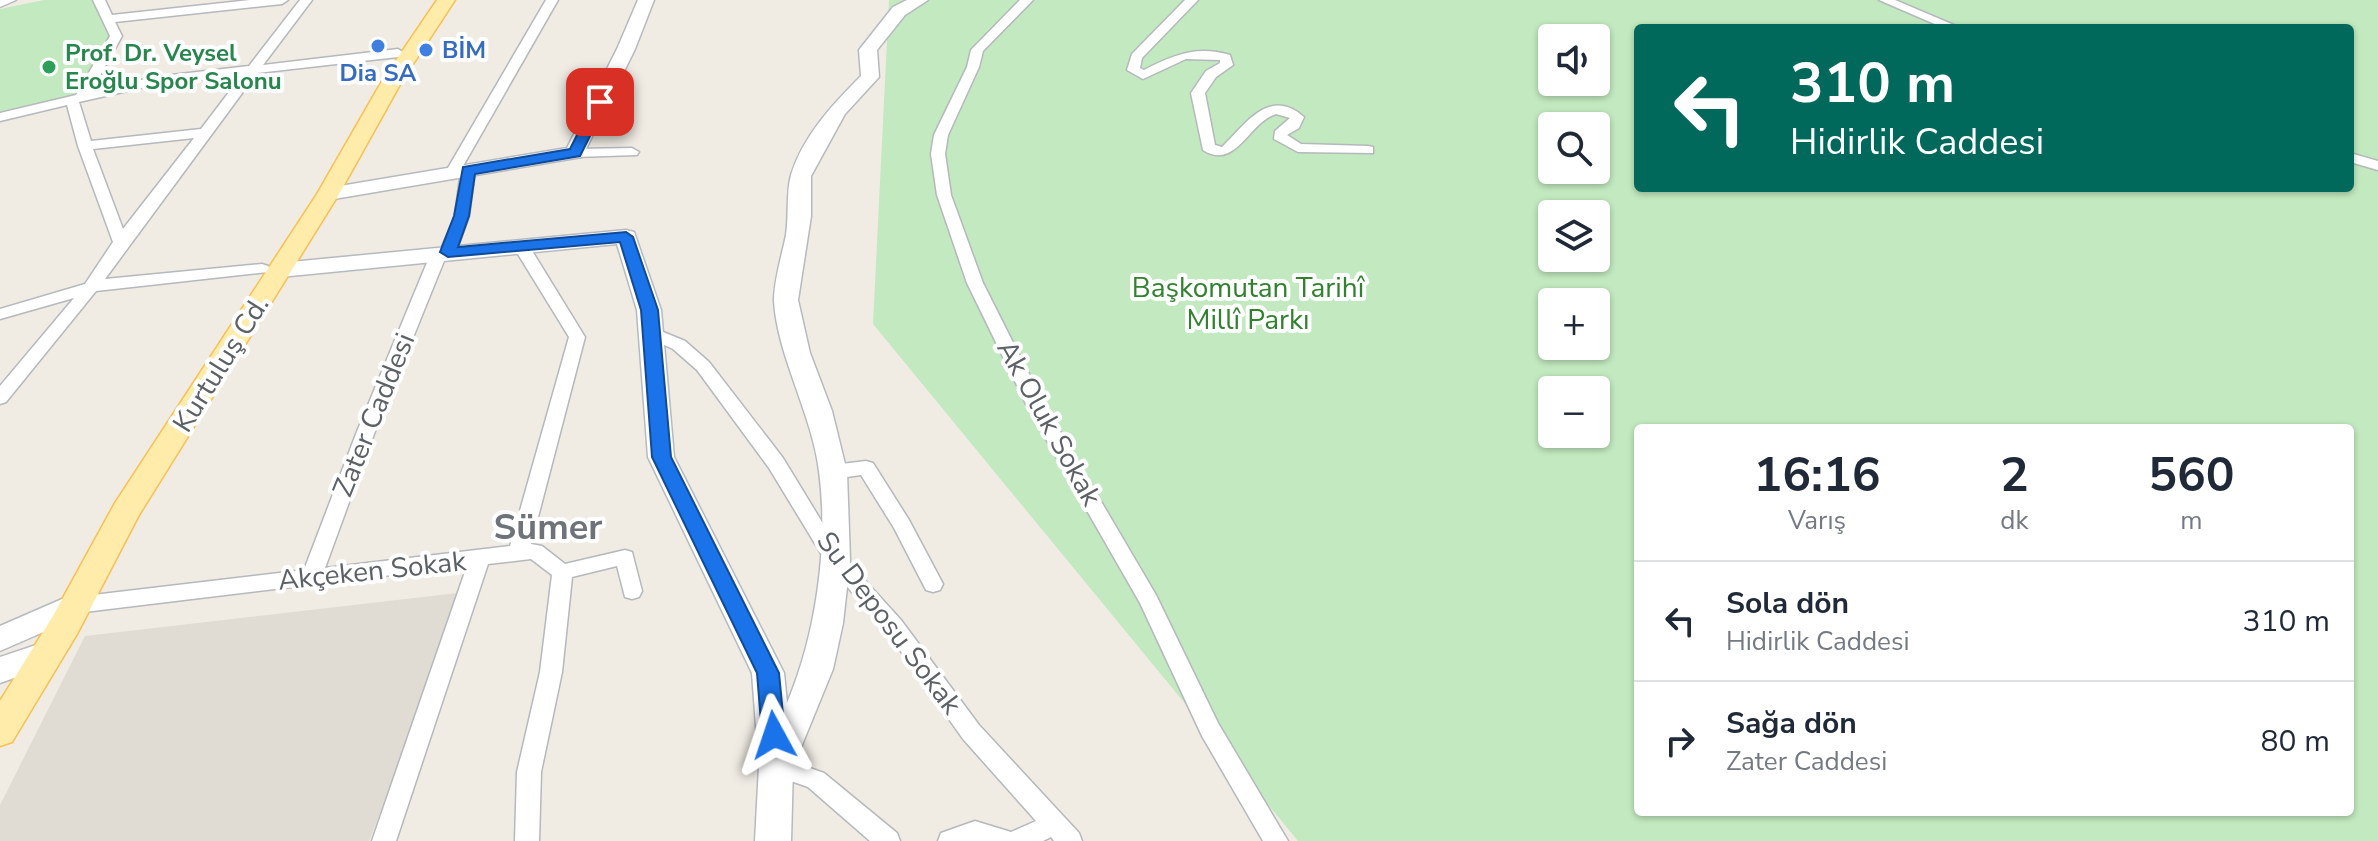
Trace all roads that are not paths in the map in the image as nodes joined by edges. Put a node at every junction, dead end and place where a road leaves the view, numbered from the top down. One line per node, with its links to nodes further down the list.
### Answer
1 (8, 0): 13 (street)
2 (99, 0): 14 (street)
3 (282, 0): 14 (street)
4 (306, 0): 17 (street)
5 (430, 0): 16 (main road, Kurtuluş Cd.)
6 (446, 0): 28 (main road, Kurtuluş Cd.)
7 (552, 0): 27 (street)
8 (646, 0): 24 (street)
9 (920, 0): 37 (street)
10 (1027, 0): 58 (street, Ak Oluk Sokak)
11 (1192, 0): 22 (street)
12 (1885, 0): 15 (street)
13 (0, 2)
14 (108, 19): 18 (street)
15 (1945, 24)
16 (398, 53): 17 (street); 32 (main road, Kurtuluş Cd.)
17 (255, 68): 18 (street); 20 (street)
18 (76, 99): 19 (street); 21 (street)
19 (0, 117)
20 (207, 132): 21 (street); 29 (street)
21 (85, 146): 29 (street)
22 (1368, 150)
23 (632, 152): 24 (street)
24 (575, 153): 27 (street)
25 (2354, 158): 26 (street)
26 (2378, 166)
27 (460, 172): 28 (street); 31 (street, Zater Caddesi)
28 (328, 194): 32 (main road, Kurtuluş Cd.)
29 (121, 242): 33 (street)
30 (521, 246): 31 (street); 35 (street); 38 (street)
31 (444, 253): 32 (street); 42 (street, Zater Caddesi)
32 (271, 270): 33 (street); 45 (main road, Kurtuluş Cd.)
33 (91, 287): 34 (street); 36 (street)
34 (0, 314)
35 (651, 332): 40 (street, Su Deposu Sokak); 49 (street)
36 (0, 398)
37 (833, 472): 40 (street); 43 (street)
38 (518, 554): 39 (street, Akçeken Sokak); 41 (street, Akçeken Sokak)
39 (480, 559): 42 (street, Akçeken Sokak); 51 (street)
40 (835, 560): 49 (street); 50 (street, Su Deposu Sokak)
41 (562, 572): 44 (street); 52 (street)
42 (312, 577): 45 (street, Akçeken Sokak)
43 (933, 584)
44 (632, 591)
45 (62, 610): 46 (street); 46 (main road, Kurtuluş Cd.)
46 (17, 656): 47 (main road, Kurtuluş Cd.); 48 (main road, Kurtuluş Cd.)
47 (0, 694)
48 (0, 731)
49 (776, 766): 53 (street); 54 (street)
50 (1062, 832): 57 (street)
51 (384, 841)
52 (527, 841)
53 (773, 841)
54 (888, 841)
55 (950, 841): 56 (street)
56 (1005, 841)
57 (1018, 841)
58 (1276, 841)

